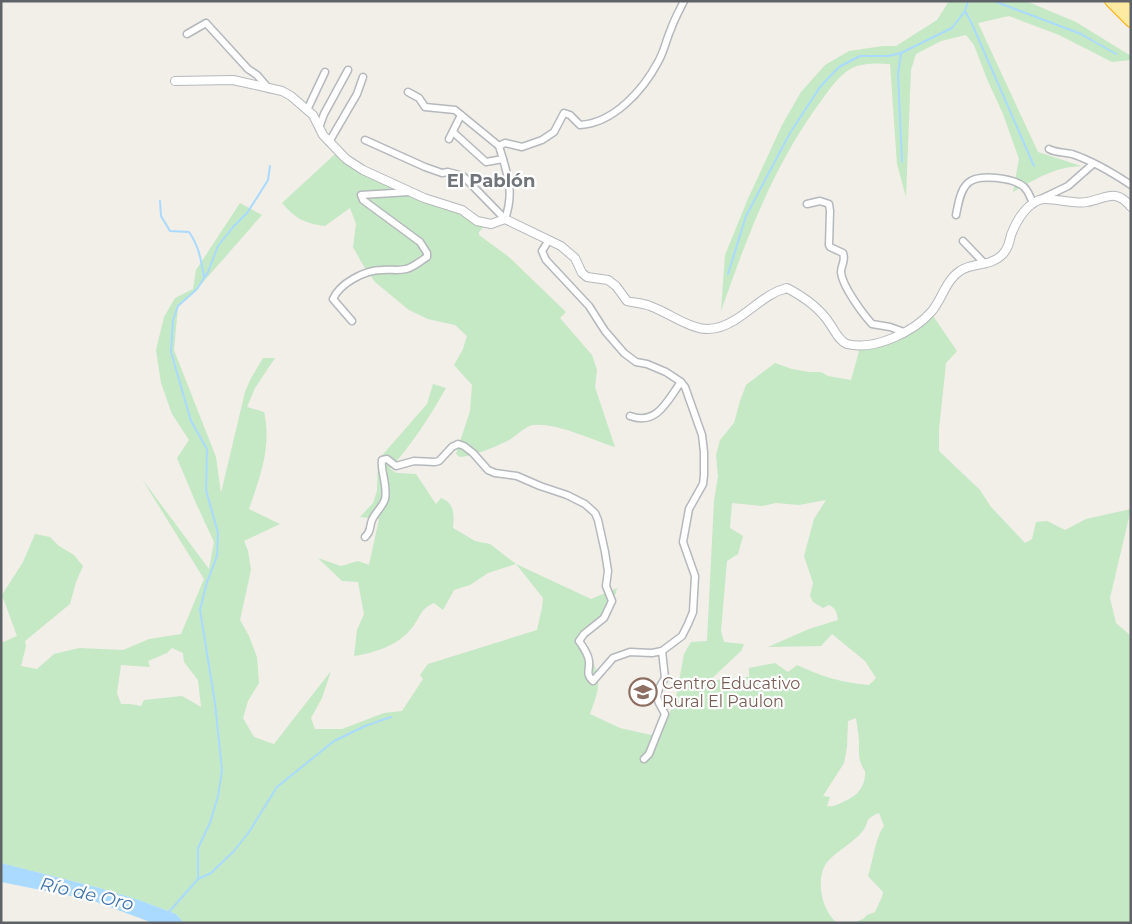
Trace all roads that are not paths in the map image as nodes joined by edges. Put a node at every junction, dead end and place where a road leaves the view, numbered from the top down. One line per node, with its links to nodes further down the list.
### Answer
1 (684, 1): 20 (street)
2 (1110, 1): 5 (highway)
3 (1122, 1): 4 (highway)
4 (1131, 16)
5 (1131, 22)
6 (187, 34): 11 (street)
7 (348, 70): 15 (street)
8 (325, 72): 13 (street)
9 (363, 77): 19 (street)
10 (175, 82): 11 (street)
11 (270, 90): 13 (street)
12 (408, 92): 14 (street)
13 (307, 110): 15 (street)
14 (461, 115): 16 (street); 20 (street)
15 (319, 128): 19 (street)
16 (453, 132): 17 (street); 22 (street)
17 (449, 139)
18 (364, 140): 31 (street)
19 (329, 142): 25 (street)
20 (499, 146): 22 (street)
21 (1049, 149): 23 (street)
22 (503, 159): 31 (street)
23 (1093, 164): 24 (street); 26 (street)
24 (1131, 185)
25 (411, 192): 31 (street); 35 (street)
26 (1040, 199): 28 (street); 29 (street)
27 (807, 204): 36 (street)
28 (1033, 204): 30 (street); 34 (street)
29 (1131, 207)
30 (956, 215)
31 (505, 219): 32 (street)
32 (549, 240): 36 (street); 37 (street)
33 (963, 241): 34 (street)
34 (985, 264): 36 (street)
35 (352, 321)
36 (904, 332)
37 (680, 382): 38 (street); 40 (street)
38 (630, 416)
39 (365, 537): 40 (street)
40 (662, 651): 41 (street)
41 (644, 759)

